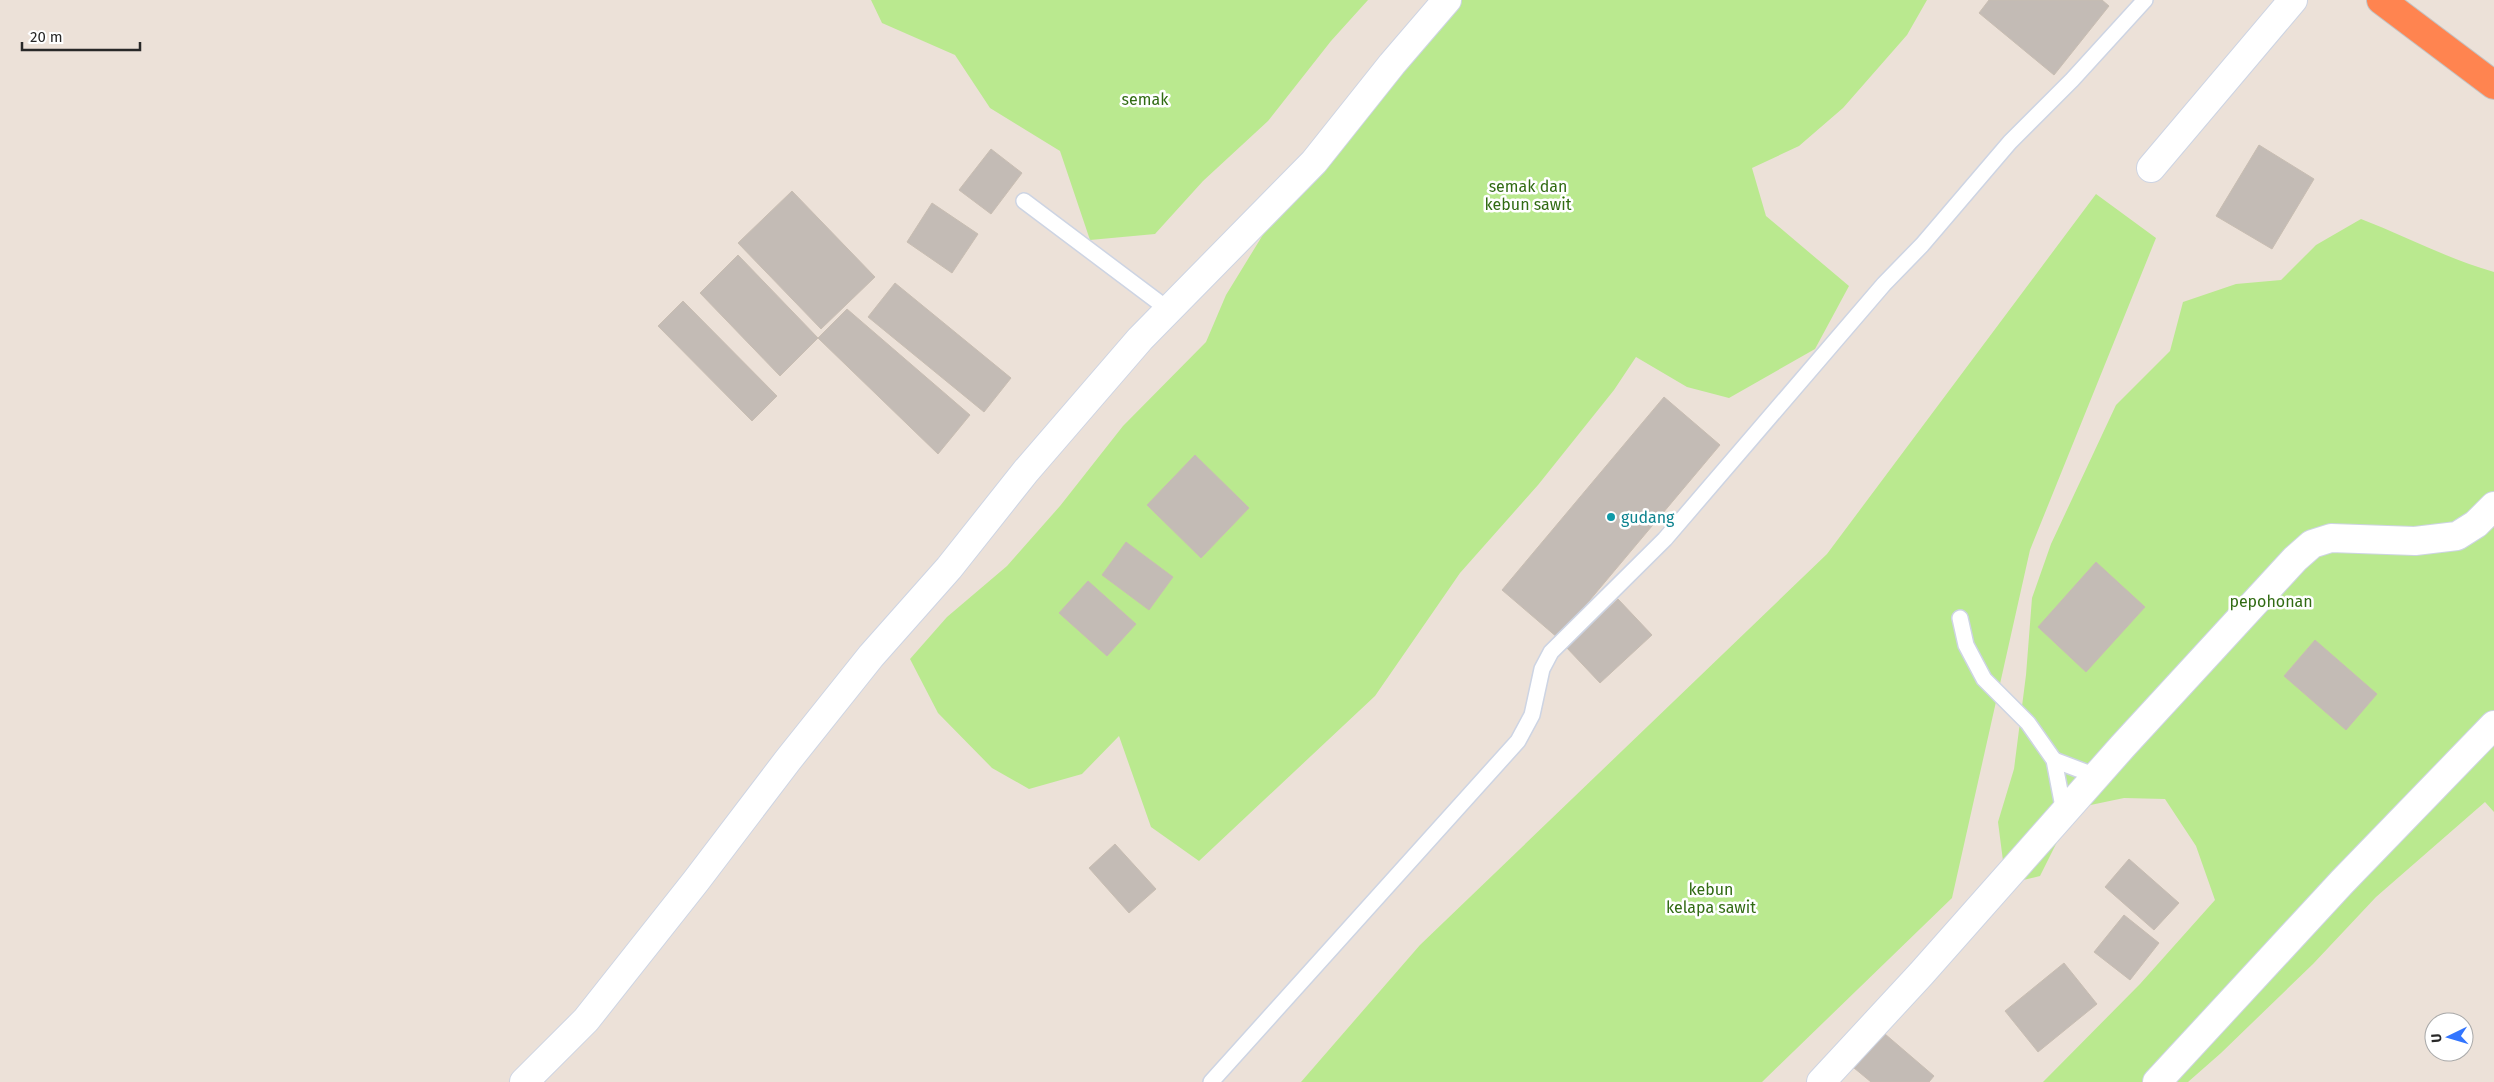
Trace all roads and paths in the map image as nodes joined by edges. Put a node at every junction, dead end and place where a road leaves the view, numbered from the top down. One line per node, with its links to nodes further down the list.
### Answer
1 (1447, 0): 8 (street)
2 (2145, 0): 16 (lane)
3 (2293, 0): 6 (street)
4 (2381, 0): 5 (highway)
5 (2494, 85)
6 (2151, 168)
7 (1024, 201): 8 (lane)
8 (1169, 310): 15 (street)
9 (2494, 506): 13 (street)
10 (1960, 618): 12 (lane)
11 (2494, 725): 18 (street)
12 (2054, 760): 13 (lane); 14 (lane)
13 (2096, 776): 14 (street)
14 (2064, 812): 17 (street)
15 (524, 1082)
16 (1211, 1082)
17 (1821, 1082)
18 (2157, 1082)

